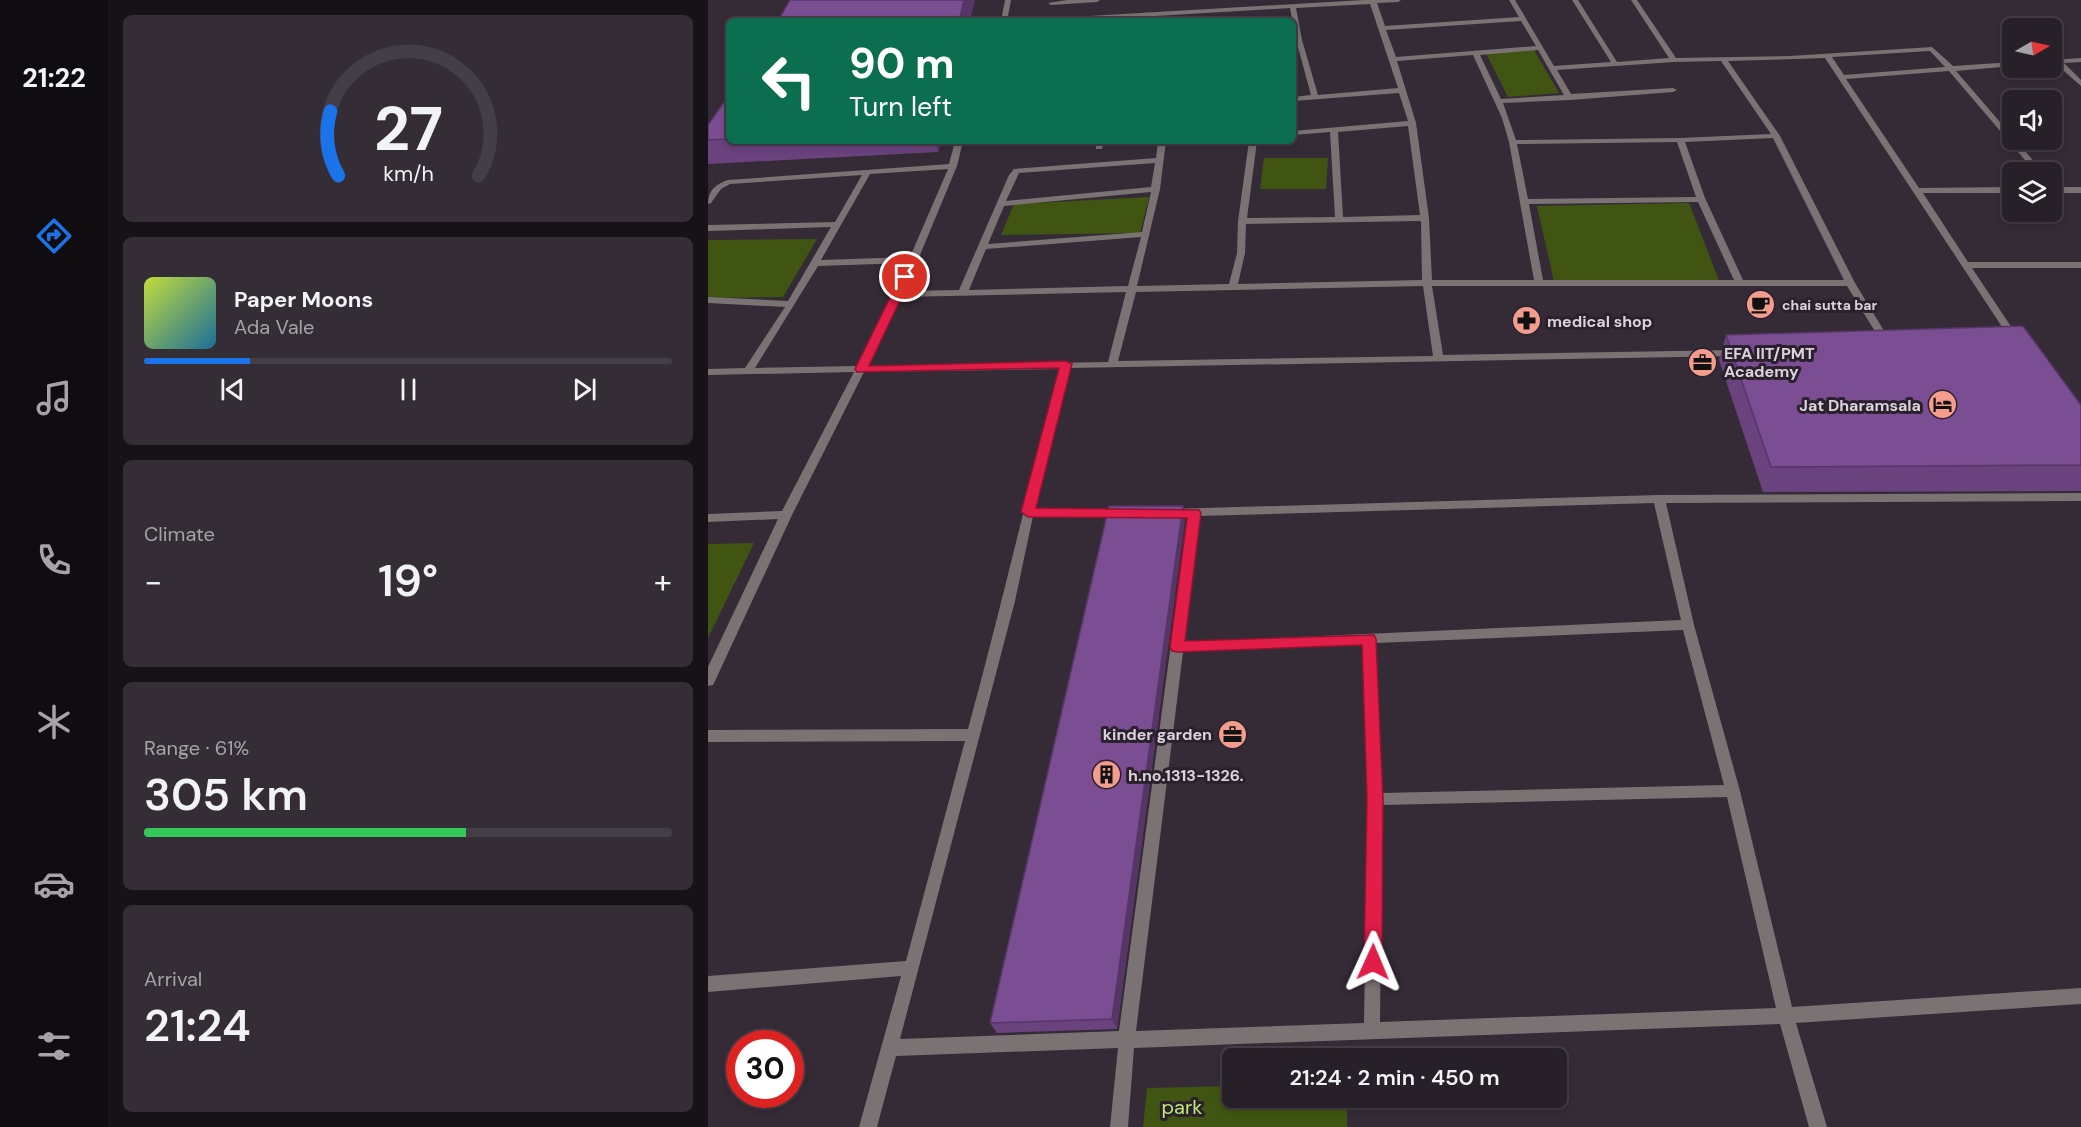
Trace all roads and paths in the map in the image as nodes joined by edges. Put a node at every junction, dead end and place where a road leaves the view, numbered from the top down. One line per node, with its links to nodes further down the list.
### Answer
1 (1008, 0): 11 (street)
2 (1097, 0): 7 (street)
3 (1398, 0): 8 (street)
4 (1512, 0): 15 (street)
5 (1575, 0): 26 (street)
6 (1634, 0): 23 (street)
7 (1051, 1): 12 (street)
8 (1372, 2): 9 (street); 16 (street)
9 (1319, 3): 10 (street)
10 (1293, 7): 13 (street); 14 (street)
11 (1005, 18)
12 (1053, 18)
13 (1159, 18)
14 (1294, 18)
15 (1522, 19): 16 (street); 18 (street)
16 (1383, 28): 21 (street)
17 (1296, 40): 35 (street)
18 (1541, 48): 19 (street); 28 (street)
19 (1475, 52): 21 (street); 38 (street)
20 (1827, 55): 22 (street); 29 (street); 31 (street)
21 (1393, 59): 33 (street)
22 (1723, 59): 23 (street); 42 (street)
23 (1674, 60): 26 (street)
24 (2081, 60): 25 (street)
25 (2062, 61)
26 (1616, 65): 28 (street)
27 (2002, 65): 29 (street)
28 (1552, 68): 36 (street)
29 (1951, 68): 31 (street); 49 (street)
30 (2062, 68): 32 (street)
31 (1844, 77): 56 (street)
32 (2081, 84)
33 (1403, 90): 35 (street); 39 (street)
34 (1673, 90): 36 (street)
35 (1315, 98): 37 (street)
36 (1570, 98): 38 (street)
37 (1296, 99)
38 (1498, 101): 44 (street)
39 (1412, 123): 40 (street); 61 (street)
40 (1334, 131): 41 (street); 62 (street)
41 (1296, 133)
42 (1776, 136): 43 (street); 75 (street)
43 (1680, 140): 44 (street); 57 (street)
44 (1513, 142): 59 (street)
45 (957, 144): 50 (street)
46 (1162, 144): 48 (street)
47 (1253, 144): 63 (street)
48 (1160, 160): 52 (street); 60 (street)
49 (2031, 162)
50 (953, 166): 51 (street); 68 (street)
51 (867, 173): 58 (street); 64 (street)
52 (1155, 189): 60 (street); 66 (street)
53 (2062, 189): 55 (street)
54 (2002, 190): 56 (street)
55 (2081, 190)
56 (1918, 191): 71 (street)
57 (1701, 199): 59 (street); 72 (street)
58 (708, 201)
59 (1524, 202): 74 (street)
60 (1001, 204): 67 (street)
61 (1425, 218): 62 (street); 73 (street)
62 (1339, 219): 63 (street)
63 (1242, 221): 76 (street)
64 (838, 224): 65 (street); 69 (street)
65 (708, 228)
66 (1146, 234): 67 (street); 77 (street)
67 (981, 247): 79 (street)
68 (912, 260): 69 (street); 78 (street)
69 (814, 263): 81 (street)
70 (2081, 265): 71 (street)
71 (1967, 266): 83 (street)
72 (1739, 281): 74 (street); 75 (street)
73 (1427, 282): 74 (street); 76 (street); 87 (street)
74 (1539, 282)
75 (1850, 283): 84 (street)
76 (1233, 286): 77 (street)
77 (1131, 288): 79 (street); 89 (street)
78 (899, 294): 79 (street); 90 (street)
79 (962, 294)
80 (708, 300): 81 (street)
81 (791, 304): 91 (street)
82 (2006, 344): 83 (street)
83 (2018, 344): 86 (street)
84 (1902, 350)
85 (1747, 353): 87 (street)
86 (2024, 353)
87 (1439, 359): 89 (street)
88 (1066, 364): 89 (street); 90 (street); 95 (street)
89 (1112, 365)
90 (861, 369): 91 (street); 99 (street)
91 (748, 371): 92 (street)
92 (708, 372)
93 (2081, 497): 94 (street)
94 (1659, 499): 98 (street); 101 (street)
95 (1028, 512): 96 (street); 105 (street)
96 (1135, 513)
97 (1159, 513): 98 (street)
98 (1194, 513): 103 (street)
99 (786, 515): 100 (street); 104 (street)
100 (708, 518)
101 (1688, 625): 102 (street); 107 (street)
102 (1369, 639): 103 (street); 108 (street)
103 (1178, 647): 114 (street)
104 (708, 681)
105 (973, 735): 106 (street); 109 (street)
106 (708, 736)
107 (1733, 791): 108 (street); 112 (street)
108 (1375, 799): 113 (street)
109 (912, 968): 110 (street); 115 (street)
110 (708, 984)
111 (2081, 996): 112 (street)
112 (1786, 1016): 113 (street); 118 (street)
113 (1372, 1032): 114 (street)
114 (1127, 1041): 115 (street); 117 (street)
115 (889, 1048): 116 (street)
116 (868, 1127)
117 (1119, 1127)
118 (1818, 1127)

